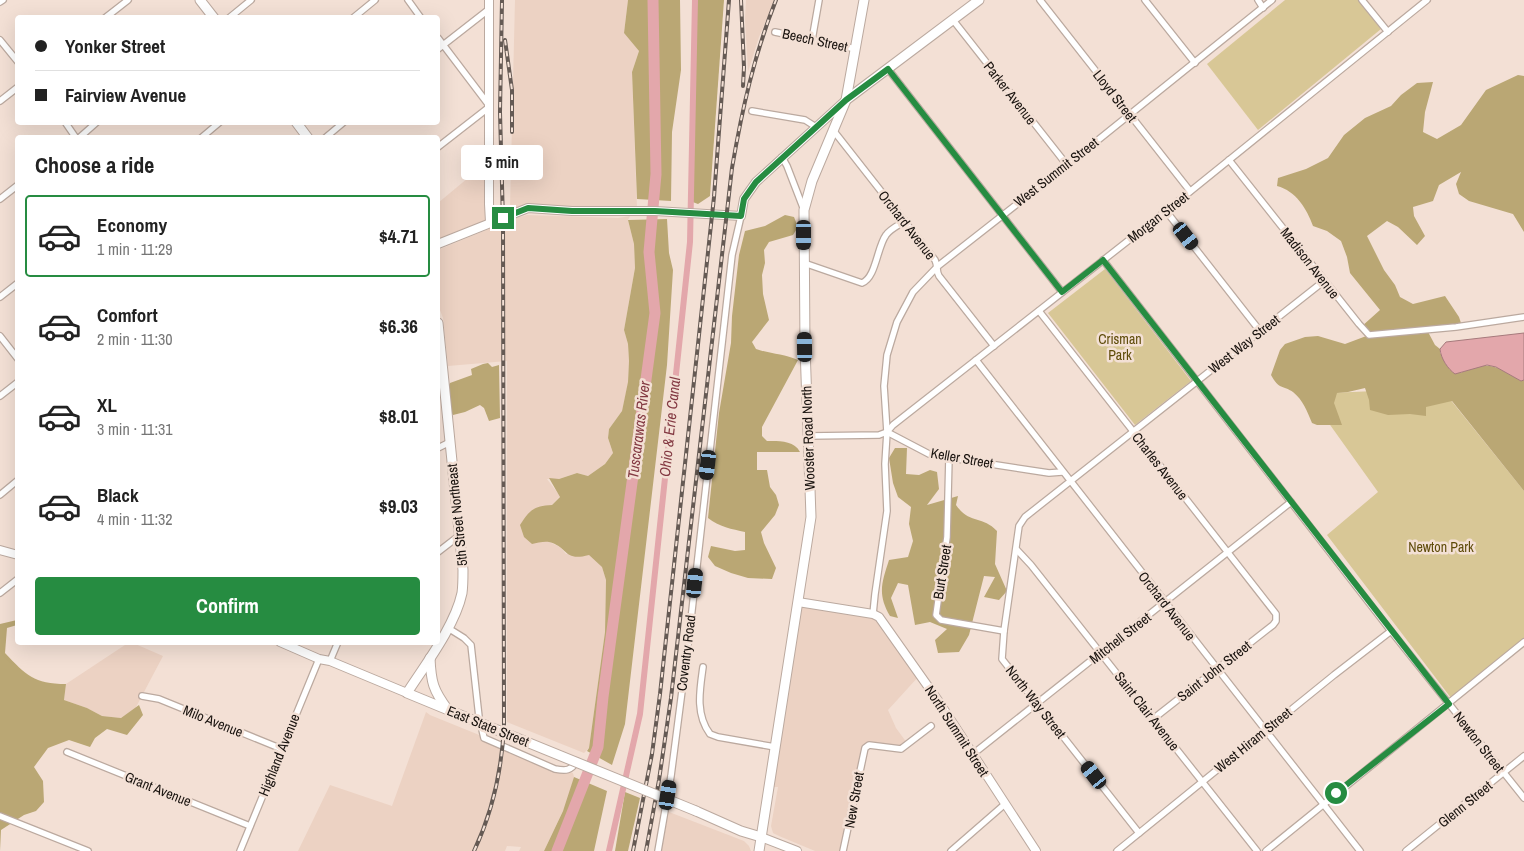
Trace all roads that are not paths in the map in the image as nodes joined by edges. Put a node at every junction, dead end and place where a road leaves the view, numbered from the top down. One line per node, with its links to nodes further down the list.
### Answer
1 (128, 0): 18 (street)
2 (200, 0): 19 (main road)
3 (251, 0): 20 (street)
4 (375, 0): 21 (street)
5 (408, 0): 22 (street)
6 (489, 0): 17 (street)
7 (820, 0): 27 (street)
8 (864, 0): 31 (main road, Wooster Road North)
9 (979, 0): 23 (main road)
10 (1040, 0): 40 (street, Lloyd Street)
11 (1145, 0): 33 (street)
12 (1258, 0): 16 (street)
13 (1272, 0): 16 (street, West Summit Street)
14 (1362, 0): 25 (street)
15 (1427, 0): 25 (street, Morgan Street)
16 (1263, 8): 33 (street, West Summit Street)
17 (488, 10): 29 (street); 38 (street)
18 (110, 15)
19 (212, 15)
20 (233, 15)
21 (357, 15)
22 (420, 15)
23 (953, 20): 34 (main road); 54 (street, Parker Avenue)
24 (775, 32): 27 (street, Beech Street)
25 (1388, 32): 53 (street, Morgan Street)
26 (0, 40): 32 (street)
27 (812, 40): 31 (street, Beech Street)
28 (440, 41): 29 (street)
29 (443, 45): 30 (street); 38 (street)
30 (440, 47)
31 (856, 48): 36 (main road, Wooster Road North)
32 (15, 58)
33 (1195, 63): 40 (street, West Summit Street)
34 (888, 69): 36 (main road); 60 (street)
35 (15, 89): 37 (street)
36 (846, 100): 45 (street); 46 (main road, Wooster Road North)
37 (0, 101)
38 (488, 106): 51 (street); 63 (street)
39 (752, 111): 45 (street)
40 (1130, 114): 54 (street, West Summit Street); 56 (street, Lloyd Street)
41 (67, 125): 47 (street)
42 (93, 125): 48 (street)
43 (216, 125): 49 (street)
44 (340, 125): 50 (street)
45 (816, 127): 52 (street)
46 (833, 130): 58 (main road, Wooster Road North); 62 (street, Orchard Avenue)
47 (76, 135)
48 (82, 135)
49 (205, 135)
50 (328, 135)
51 (440, 145)
52 (782, 157): 58 (street); 61 (street)
53 (1229, 160): 56 (street, Morgan Street); 68 (street, Madison Avenue)
54 (1067, 165): 60 (street, West Summit Street)
55 (15, 187): 57 (street)
56 (1190, 191): 59 (street, Morgan Street)
57 (0, 199)
58 (804, 210): 66 (main road, Wooster Road North)
59 (1166, 210): 65 (street, Morgan Street); 74 (street)
60 (1002, 214): 67 (street, West Summit Street); 70 (street)
61 (741, 216): 63 (street); 145 (street, Coventry Road)
62 (905, 221): 66 (street); 67 (street, Orchard Avenue)
63 (490, 222): 64 (street)
64 (440, 243)
65 (1103, 260): 70 (street, Morgan Street); 80 (street, Newton Street)
66 (804, 263): 85 (main road, Wooster Road North)
67 (938, 266): 76 (street, Orchard Avenue); 84 (street, West Summit Street)
68 (1324, 281): 73 (street, Madison Avenue); 74 (street, West Way Street)
69 (15, 286): 71 (street)
70 (1062, 292): 72 (street, Morgan Street)
71 (0, 297)
72 (1039, 311): 76 (street, Morgan Street); 83 (street, Charles Avenue)
73 (1524, 318)
74 (1260, 332): 80 (street, West Way Street)
75 (0, 336): 78 (street)
76 (994, 346): 79 (street, Morgan Street)
77 (440, 354): 86 (main road, 5th Street Northeast)
78 (15, 355)
79 (976, 360): 84 (street, Morgan Street); 89 (street, Orchard Avenue)
80 (1197, 382): 83 (street, West Way Street); 93 (street, Newton Street)
81 (15, 384): 82 (street)
82 (0, 396)
83 (1133, 431): 91 (street, West Way Street); 98 (street, Charles Avenue)
84 (887, 432): 85 (street); 88 (street, Keller Street); 104 (street, West Summit Street)
85 (808, 436): 102 (main road, Wooster Road North)
86 (450, 442): 87 (street); 94 (main road, 5th Street Northeast)
87 (440, 447)
88 (949, 457): 89 (street, Keller Street); 107 (street, Burt Street)
89 (1062, 472): 91 (street, Orchard Avenue)
90 (15, 482): 92 (street)
91 (1070, 482): 97 (street, North Way Street); 103 (street, Orchard Avenue)
92 (0, 495)
93 (1291, 502): 98 (street, Mitchell Street); 108 (street, Newton Street)
94 (460, 535): 96 (street); 106 (main road, 5th Street Northeast)
95 (0, 550): 99 (street)
96 (440, 550)
97 (1017, 550): 107 (street, North Way Street); 114 (street, Saint Clair Avenue)
98 (1228, 552): 103 (street, Mitchell Street); 105 (street, Charles Avenue)
99 (15, 553)
100 (15, 581): 101 (street)
101 (0, 593)
102 (798, 602): 104 (street); 128 (main road, Wooster Road North)
103 (1165, 602): 114 (street, Mitchell Street); 119 (street, Orchard Avenue)
104 (873, 614): 131 (street, North Summit Street)
105 (1274, 623): 119 (street, Saint John Street)
106 (448, 628): 109 (main road, 5th Street Northeast); 133 (street)
107 (1004, 631): 122 (street, North Way Street)
108 (1391, 631): 123 (street, Newton Street); 127 (street, West Hiram Street)
109 (440, 641)
110 (1524, 642): 123 (street)
111 (287, 645): 115 (street, East State Street)
112 (337, 645): 117 (street)
113 (438, 645): 116 (main road, 5th Street Northeast)
114 (1101, 653): 122 (street, Mitchell Street); 125 (street, Saint Clair Avenue)
115 (319, 658): 117 (street, East State Street); 129 (street, Highland Avenue)
116 (430, 658): 120 (main road, 5th Street Northeast); 124 (main road)
117 (330, 661): 120 (street, East State Street)
118 (703, 667): 128 (street)
119 (1216, 668): 125 (street, Saint John Street); 127 (street, Orchard Avenue)
120 (407, 694): 124 (main road, East State Street)
121 (142, 696): 129 (street, Milo Avenue)
122 (1037, 703): 131 (street, Mitchell Street); 141 (street, North Way Street)
123 (1449, 704): 134 (street, Newton Street); 138 (street)
124 (448, 710): 142 (main road, East State Street, bridge)
125 (1153, 719): 135 (street, Saint Clair Avenue)
126 (931, 726): 148 (street, New Street)
127 (1265, 730): 135 (street, West Hiram Street); 138 (street, Orchard Avenue)
128 (775, 747): 142 (main road, Wooster Road North)
129 (282, 749): 140 (street, Highland Avenue)
130 (67, 752): 140 (street, Grant Avenue)
131 (973, 754): 137 (street, North Summit Street)
132 (1524, 756): 134 (street, Glenn Street)
133 (578, 759)
134 (1504, 773): 136 (street, Newton Street); 155 (street, Glenn Street)
135 (1202, 782): 141 (street, West Hiram Street); 152 (street, Saint Clair Avenue)
136 (1524, 798)
137 (1005, 804): 149 (street); 150 (street, North Summit Street)
138 (1322, 804): 153 (street); 154 (street, Orchard Avenue)
139 (0, 816): 143 (street)
140 (250, 826): 144 (street, Highland Avenue)
141 (1139, 833): 151 (street, West Hiram Street)
142 (761, 837): 146 (main road, Wooster Road North); 147 (street)
143 (88, 851)
144 (240, 851)
145 (658, 851)
146 (759, 851)
147 (797, 851)
148 (843, 851)
149 (951, 851)
150 (1036, 851)
151 (1117, 851)
152 (1257, 851)
153 (1266, 851)
154 (1360, 851)
155 (1406, 851)

